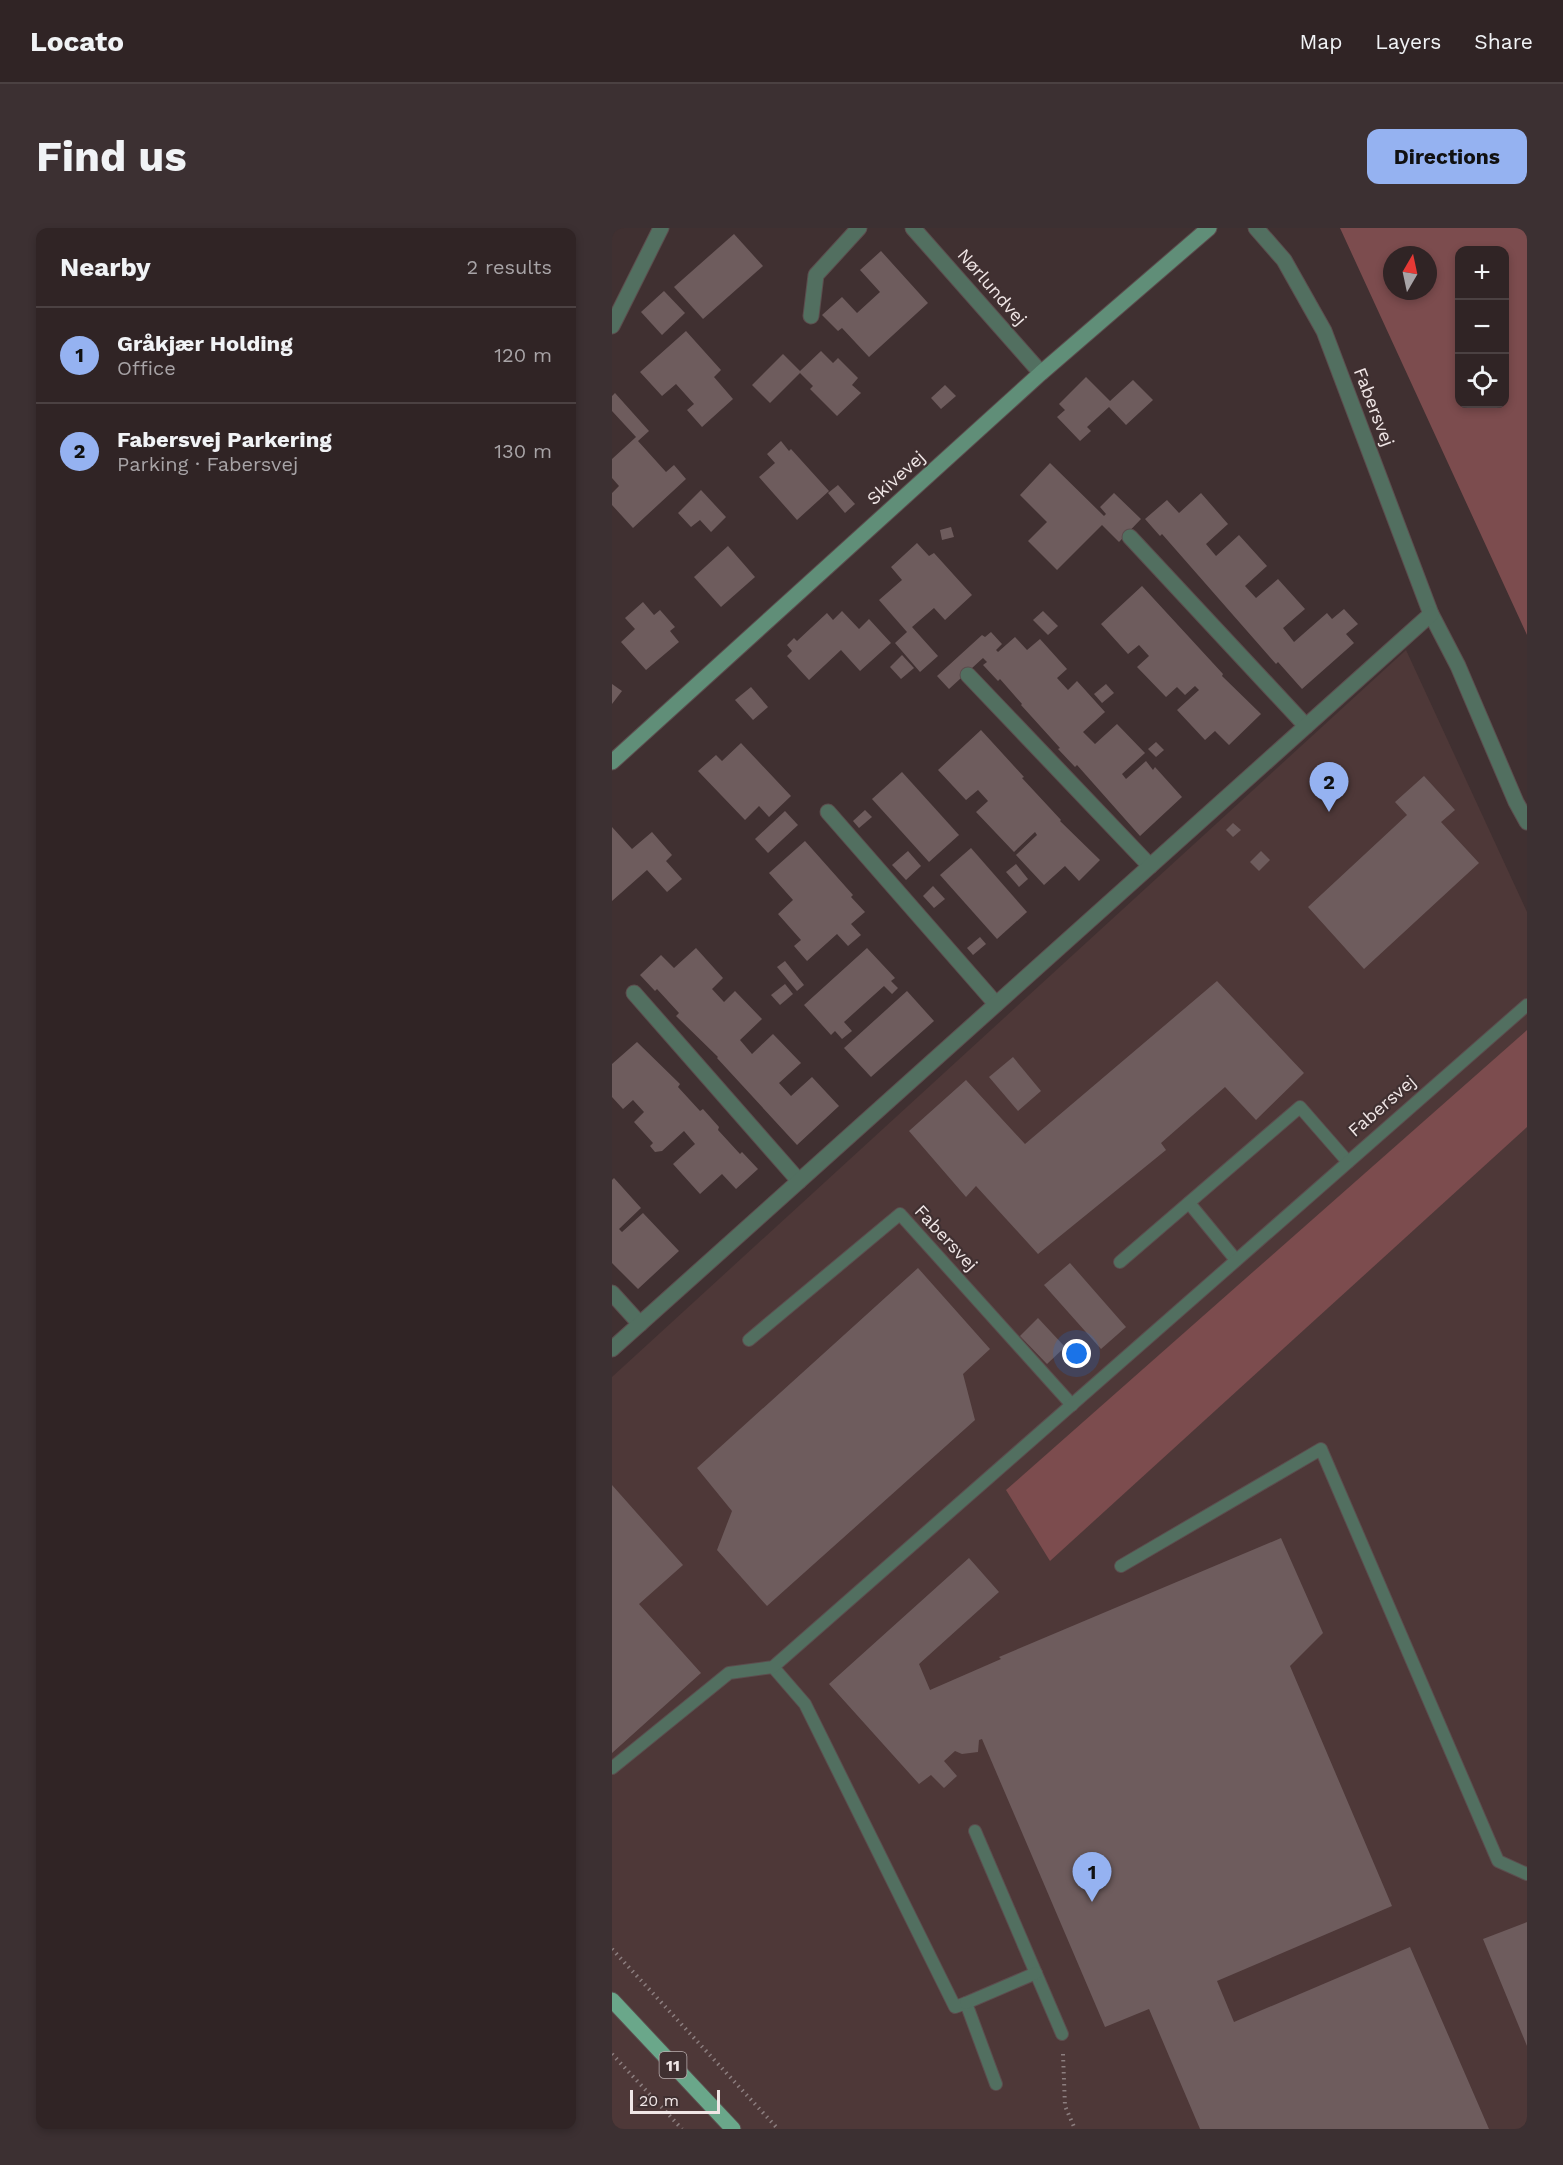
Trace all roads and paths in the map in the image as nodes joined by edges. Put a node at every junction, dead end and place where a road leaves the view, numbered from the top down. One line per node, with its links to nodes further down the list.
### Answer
1 (661, 228): 7 (street)
2 (859, 228): 6 (street)
3 (913, 228): 8 (street, Nørlundvej)
4 (1209, 228): 8 (street, Skivevej)
5 (1256, 228): 10 (street, Fabersvej)
6 (811, 316)
7 (612, 326)
8 (1041, 373): 13 (street, Skivevej)
9 (1130, 537): 12 (street)
10 (1431, 614): 12 (street); 15 (street, Fabersvej)
11 (968, 675): 16 (street)
12 (1306, 726): 16 (street)
13 (612, 762)
14 (828, 812): 18 (street)
15 (1527, 822)
16 (1150, 866): 18 (street)
17 (634, 993): 21 (street)
18 (996, 1004): 21 (street)
19 (1527, 1005): 20 (lane, Fabersvej)
20 (1348, 1162): 22 (lane); 23 (lane, Fabersvej)
21 (799, 1181): 26 (street)
22 (1189, 1203): 23 (lane); 24 (lane)
23 (1236, 1260): 29 (lane, Fabersvej)
24 (1120, 1262)
25 (612, 1293): 26 (street)
26 (640, 1324): 28 (street)
27 (749, 1340): 29 (lane, Fabersvej)
28 (612, 1349)
29 (1072, 1405): 31 (lane, Fabersvej)
30 (1121, 1566): 34 (lane)
31 (773, 1667): 32 (lane); 38 (lane)
32 (612, 1768)
33 (975, 1832): 36 (lane)
34 (1527, 1874)
35 (612, 1948): 44 (path)
36 (1036, 1973): 38 (lane); 39 (lane)
37 (612, 2000): 43 (main road, 11)
38 (966, 2003): 41 (lane)
39 (1062, 2034): 45 (path)
40 (612, 2054): 42 (path)
41 (996, 2084)
42 (682, 2129)
43 (734, 2129)
44 (778, 2129)
45 (1075, 2129)

